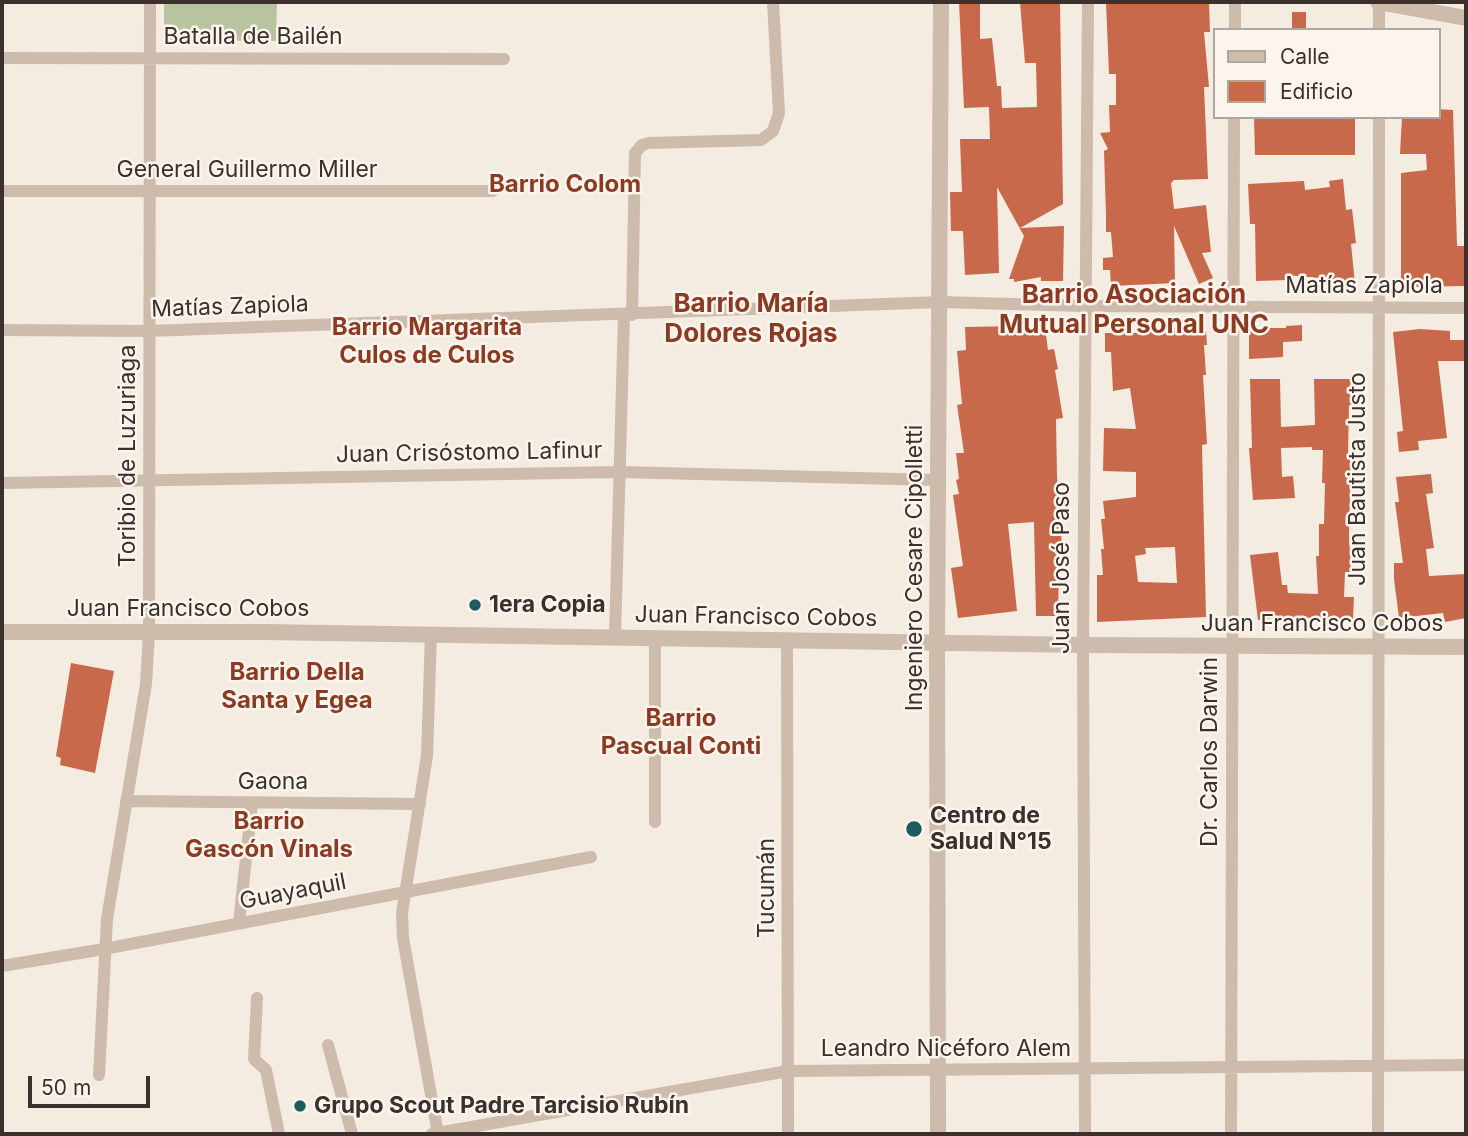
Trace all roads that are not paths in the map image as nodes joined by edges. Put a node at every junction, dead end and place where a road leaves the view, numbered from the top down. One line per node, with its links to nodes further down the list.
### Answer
1 (150, 2): 11 (street, Toribio de Luzuriaga)
2 (773, 2): 23 (street)
3 (941, 2): 18 (street, Ingeniero Cesare Cipolletti)
4 (1088, 2): 19 (street, Juan José Paso)
5 (1235, 2): 8 (street)
6 (1378, 2): 7 (street); 9 (street)
7 (1466, 18)
8 (1235, 28)
9 (1379, 28)
10 (2, 58): 11 (street, Batalla de Bailén)
11 (150, 58): 12 (street, Batalla de Bailén); 16 (street, Toribio de Luzuriaga)
12 (504, 59)
13 (1234, 119): 20 (street, Dr. Carlos Darwin)
14 (1379, 119): 21 (street, Juan Bautista Justo)
15 (2, 191): 16 (street, General Guillermo Miller)
16 (149, 191): 17 (street, General Guillermo Miller); 25 (street, Toribio de Luzuriaga)
17 (493, 191)
18 (940, 302): 19 (street, Matías Zapiola); 23 (street, Matías Zapiola); 28 (street, Ingeniero Cesare Cipolletti)
19 (1084, 306): 20 (street, Matías Zapiola); 37 (street, Juan José Paso)
20 (1232, 306): 21 (street, Matías Zapiola); 39 (street, Dr. Carlos Darwin)
21 (1379, 307): 22 (street, Matías Zapiola); 38 (street, Juan Bautista Justo)
22 (1466, 308)
23 (628, 315): 25 (street, Matías Zapiola); 26 (street)
24 (2, 330): 25 (street, Matías Zapiola)
25 (149, 331): 27 (street, Toribio de Luzuriaga)
26 (619, 472): 27 (street, Juan Crisóstomo Lafinur); 28 (street, Juan Crisóstomo Lafinur); 33 (street)
27 (149, 480): 29 (street, Juan Crisóstomo Lafinur); 31 (street, Toribio de Luzuriaga)
28 (937, 480): 36 (street, Ingeniero Cesare Cipolletti)
29 (2, 483)
30 (2, 632): 31 (street, Juan Francisco Cobos)
31 (149, 632): 32 (street, Juan Francisco Cobos); 41 (street, Toribio de Luzuriaga)
32 (431, 633): 33 (street, Juan Francisco Cobos); 43 (street)
33 (615, 636): 34 (street, Juan Francisco Cobos)
34 (655, 637): 35 (street, Juan Francisco Cobos); 44 (street)
35 (787, 641): 36 (street, Juan Francisco Cobos); 57 (street, Tucumán)
36 (937, 643): 37 (street, Juan Francisco Cobos); 56 (street, Ingeniero Cesare Cipolletti)
37 (1083, 645): 39 (street, Juan Francisco Cobos); 55 (street, Juan José Paso)
38 (1379, 646): 39 (street, Juan Francisco Cobos); 40 (street, Juan Francisco Cobos); 53 (street, Juan Bautista Justo)
39 (1231, 647): 54 (street, Dr. Carlos Darwin)
40 (1466, 647)
41 (126, 801): 42 (street, Gaona); 48 (street, Toribio de Luzuriaga)
42 (252, 803): 43 (street, Gaona); 47 (street)
43 (421, 804): 46 (street)
44 (655, 822)
45 (591, 857): 46 (street, Guayaquil)
46 (405, 891): 47 (street, Guayaquil); 61 (street)
47 (239, 923): 48 (street, Guayaquil)
48 (104, 949): 49 (street, Guayaquil); 58 (street, Toribio de Luzuriaga)
49 (2, 966)
50 (257, 998): 59 (street)
51 (328, 1045): 60 (street)
52 (1466, 1065): 53 (street, Leandro Nicéforo Alem)
53 (1378, 1066): 54 (street, Leandro Nicéforo Alem); 66 (street, Juan Bautista Justo)
54 (1231, 1068): 55 (street, Leandro Nicéforo Alem); 65 (street, Dr. Carlos Darwin)
55 (1084, 1069): 56 (street, Leandro Nicéforo Alem); 64 (street, Juan José Paso)
56 (938, 1070): 57 (street, Leandro Nicéforo Alem); 63 (street, Ingeniero Cesare Cipolletti)
57 (788, 1071): 61 (street, Leandro Nicéforo Alem); 62 (street, Tucumán)
58 (99, 1075)
59 (279, 1134)
60 (352, 1134)
61 (436, 1134)
62 (788, 1134)
63 (938, 1134)
64 (1085, 1134)
65 (1231, 1134)
66 (1378, 1134)

